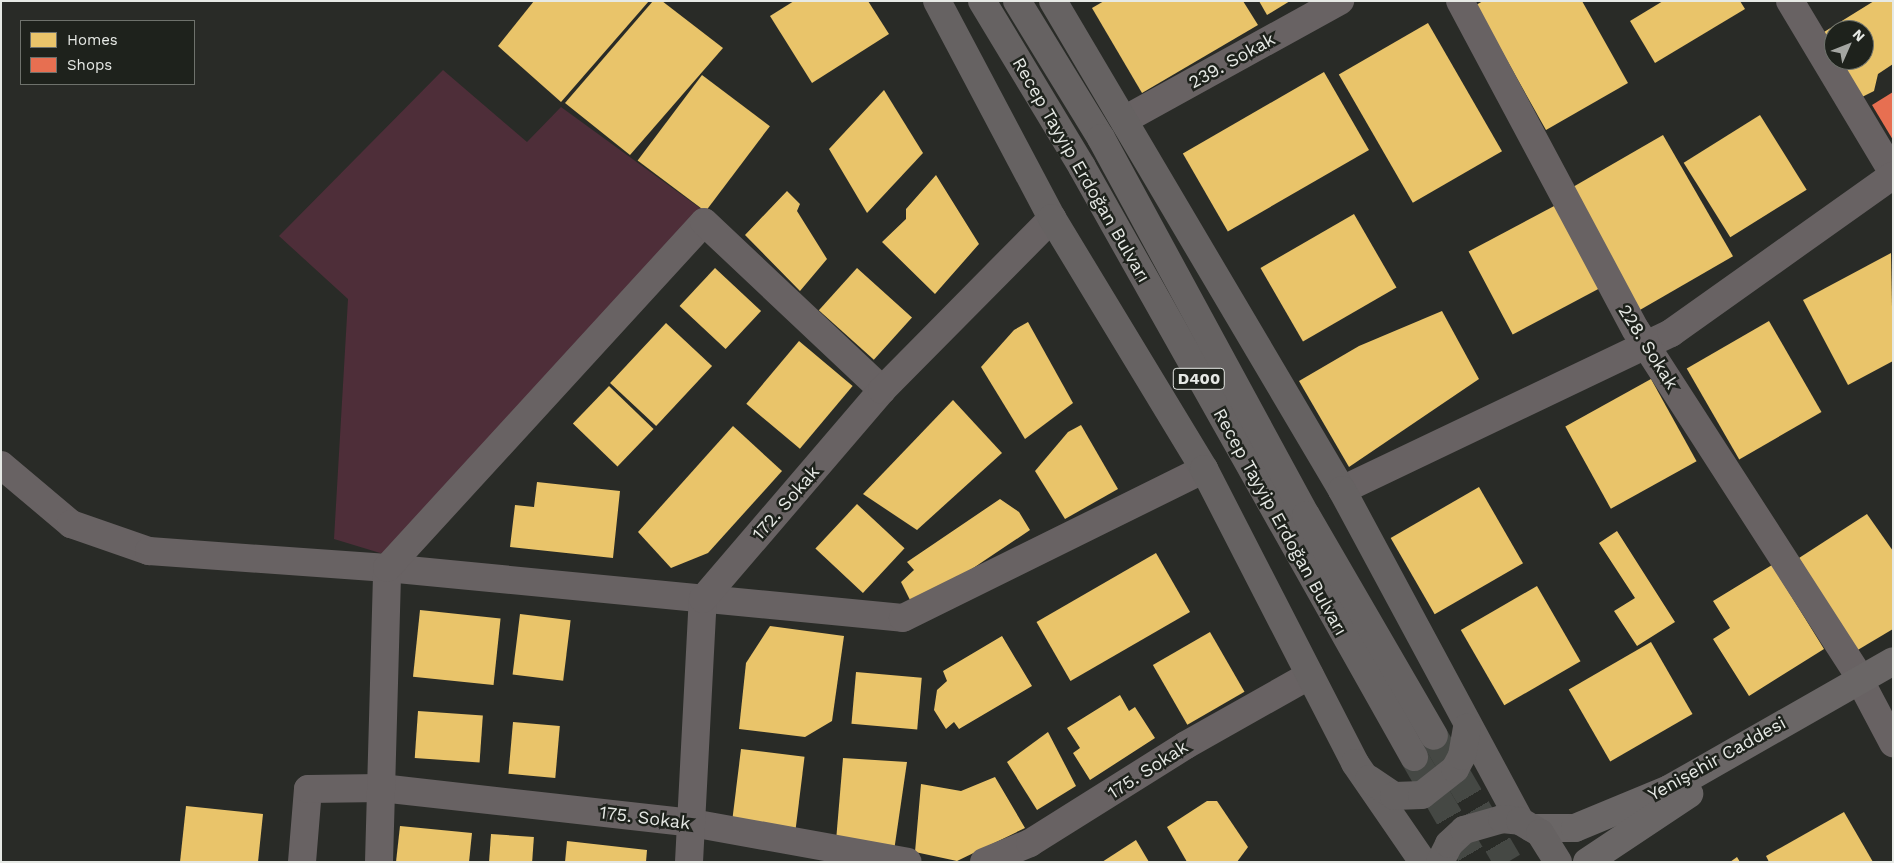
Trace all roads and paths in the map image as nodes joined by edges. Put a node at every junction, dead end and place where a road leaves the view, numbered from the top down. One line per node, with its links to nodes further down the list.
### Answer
1 (938, 1): 10 (highway)
2 (982, 1): 25 (highway, Recep Tayyip Erdoğan Bulvarı / D400)
3 (1017, 1): 23 (highway, Recep Tayyip Erdoğan Bulvarı / D400)
4 (1053, 1): 8 (highway)
5 (1340, 1): 8 (street, 239. Sokak)
6 (1460, 1): 11 (street, 228. Sokak)
7 (1790, 1): 9 (street)
8 (1124, 120): 15 (highway)
9 (1893, 174): 11 (street)
10 (1052, 218): 12 (street, 172. Sokak); 14 (highway)
11 (1646, 345): 15 (street); 21 (street, 228. Sokak)
12 (882, 390): 16 (street); 17 (street, 172. Sokak)
13 (1, 465): 16 (street)
14 (1204, 469): 17 (street); 19 (highway)
15 (1342, 490): 22 (highway)
16 (387, 568): 17 (street); 27 (street)
17 (704, 599): 28 (street)
18 (1893, 661): 21 (main road, Yenişehir Caddesi)
19 (1310, 675): 26 (highway); 34 (street, 175. Sokak)
20 (1893, 678): 21 (main road, Yenişehir Caddesi)
21 (1863, 685): 24 (street, 228. Sokak); 29 (main road, Yenişehir Caddesi); 38 (main road, Yenişehir Caddesi)
22 (1467, 727): 26 (highway); 29 (highway)
23 (1434, 736)
24 (1893, 743)
25 (1414, 757)
26 (1355, 763): 35 (highway)
27 (381, 788): 28 (street, 175. Sokak); 30 (street, 175. Sokak); 31 (street)
28 (692, 823): 32 (street); 33 (street, 175. Sokak)
29 (1526, 824): 36 (highway); 37 (highway)
30 (302, 862)
31 (379, 862)
32 (689, 862)
33 (908, 862)
34 (984, 862)
35 (1422, 862)
36 (1440, 862)
37 (1558, 862)
38 (1587, 862)

